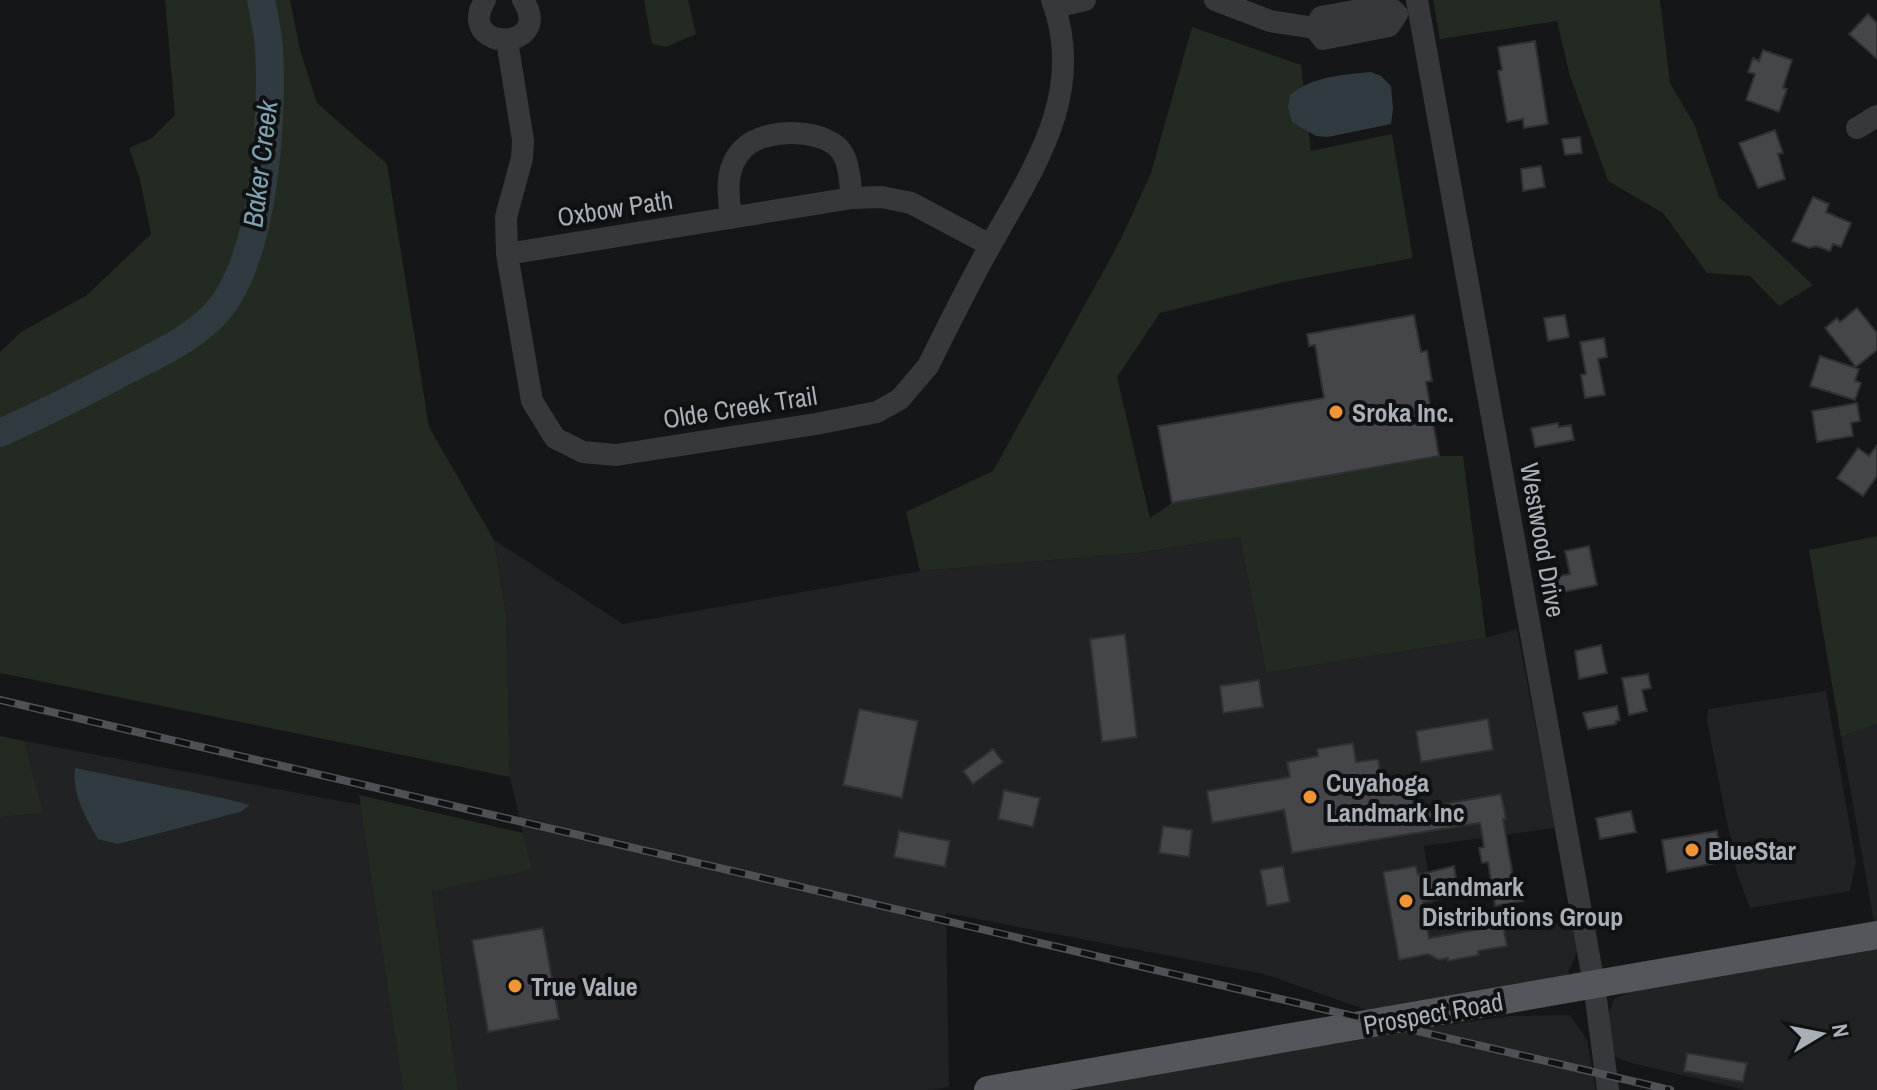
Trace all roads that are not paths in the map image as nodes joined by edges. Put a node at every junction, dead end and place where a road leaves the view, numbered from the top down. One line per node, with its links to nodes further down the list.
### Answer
1 (485, 0): 7 (street)
2 (523, 0): 7 (street)
3 (1085, 0): 5 (street)
4 (1215, 0): 6 (street)
5 (1054, 4): 12 (street, Olde Creek Trail)
6 (1411, 8): 15 (street, Westwood Drive)
7 (507, 41): 13 (street, Olde Creek Trail)
8 (1877, 116): 9 (street)
9 (1857, 128)
10 (852, 198): 11 (street, Oxbow Path); 11 (street); 12 (street, Oxbow Path)
11 (731, 218): 13 (street, Oxbow Path)
12 (990, 245): 13 (street, Olde Creek Trail)
13 (507, 254)
14 (1877, 935): 15 (main road, Prospect Road)
15 (1594, 984): 16 (main road, Prospect Road); 17 (street, Westwood Drive)
16 (988, 1090)
17 (1608, 1090)

